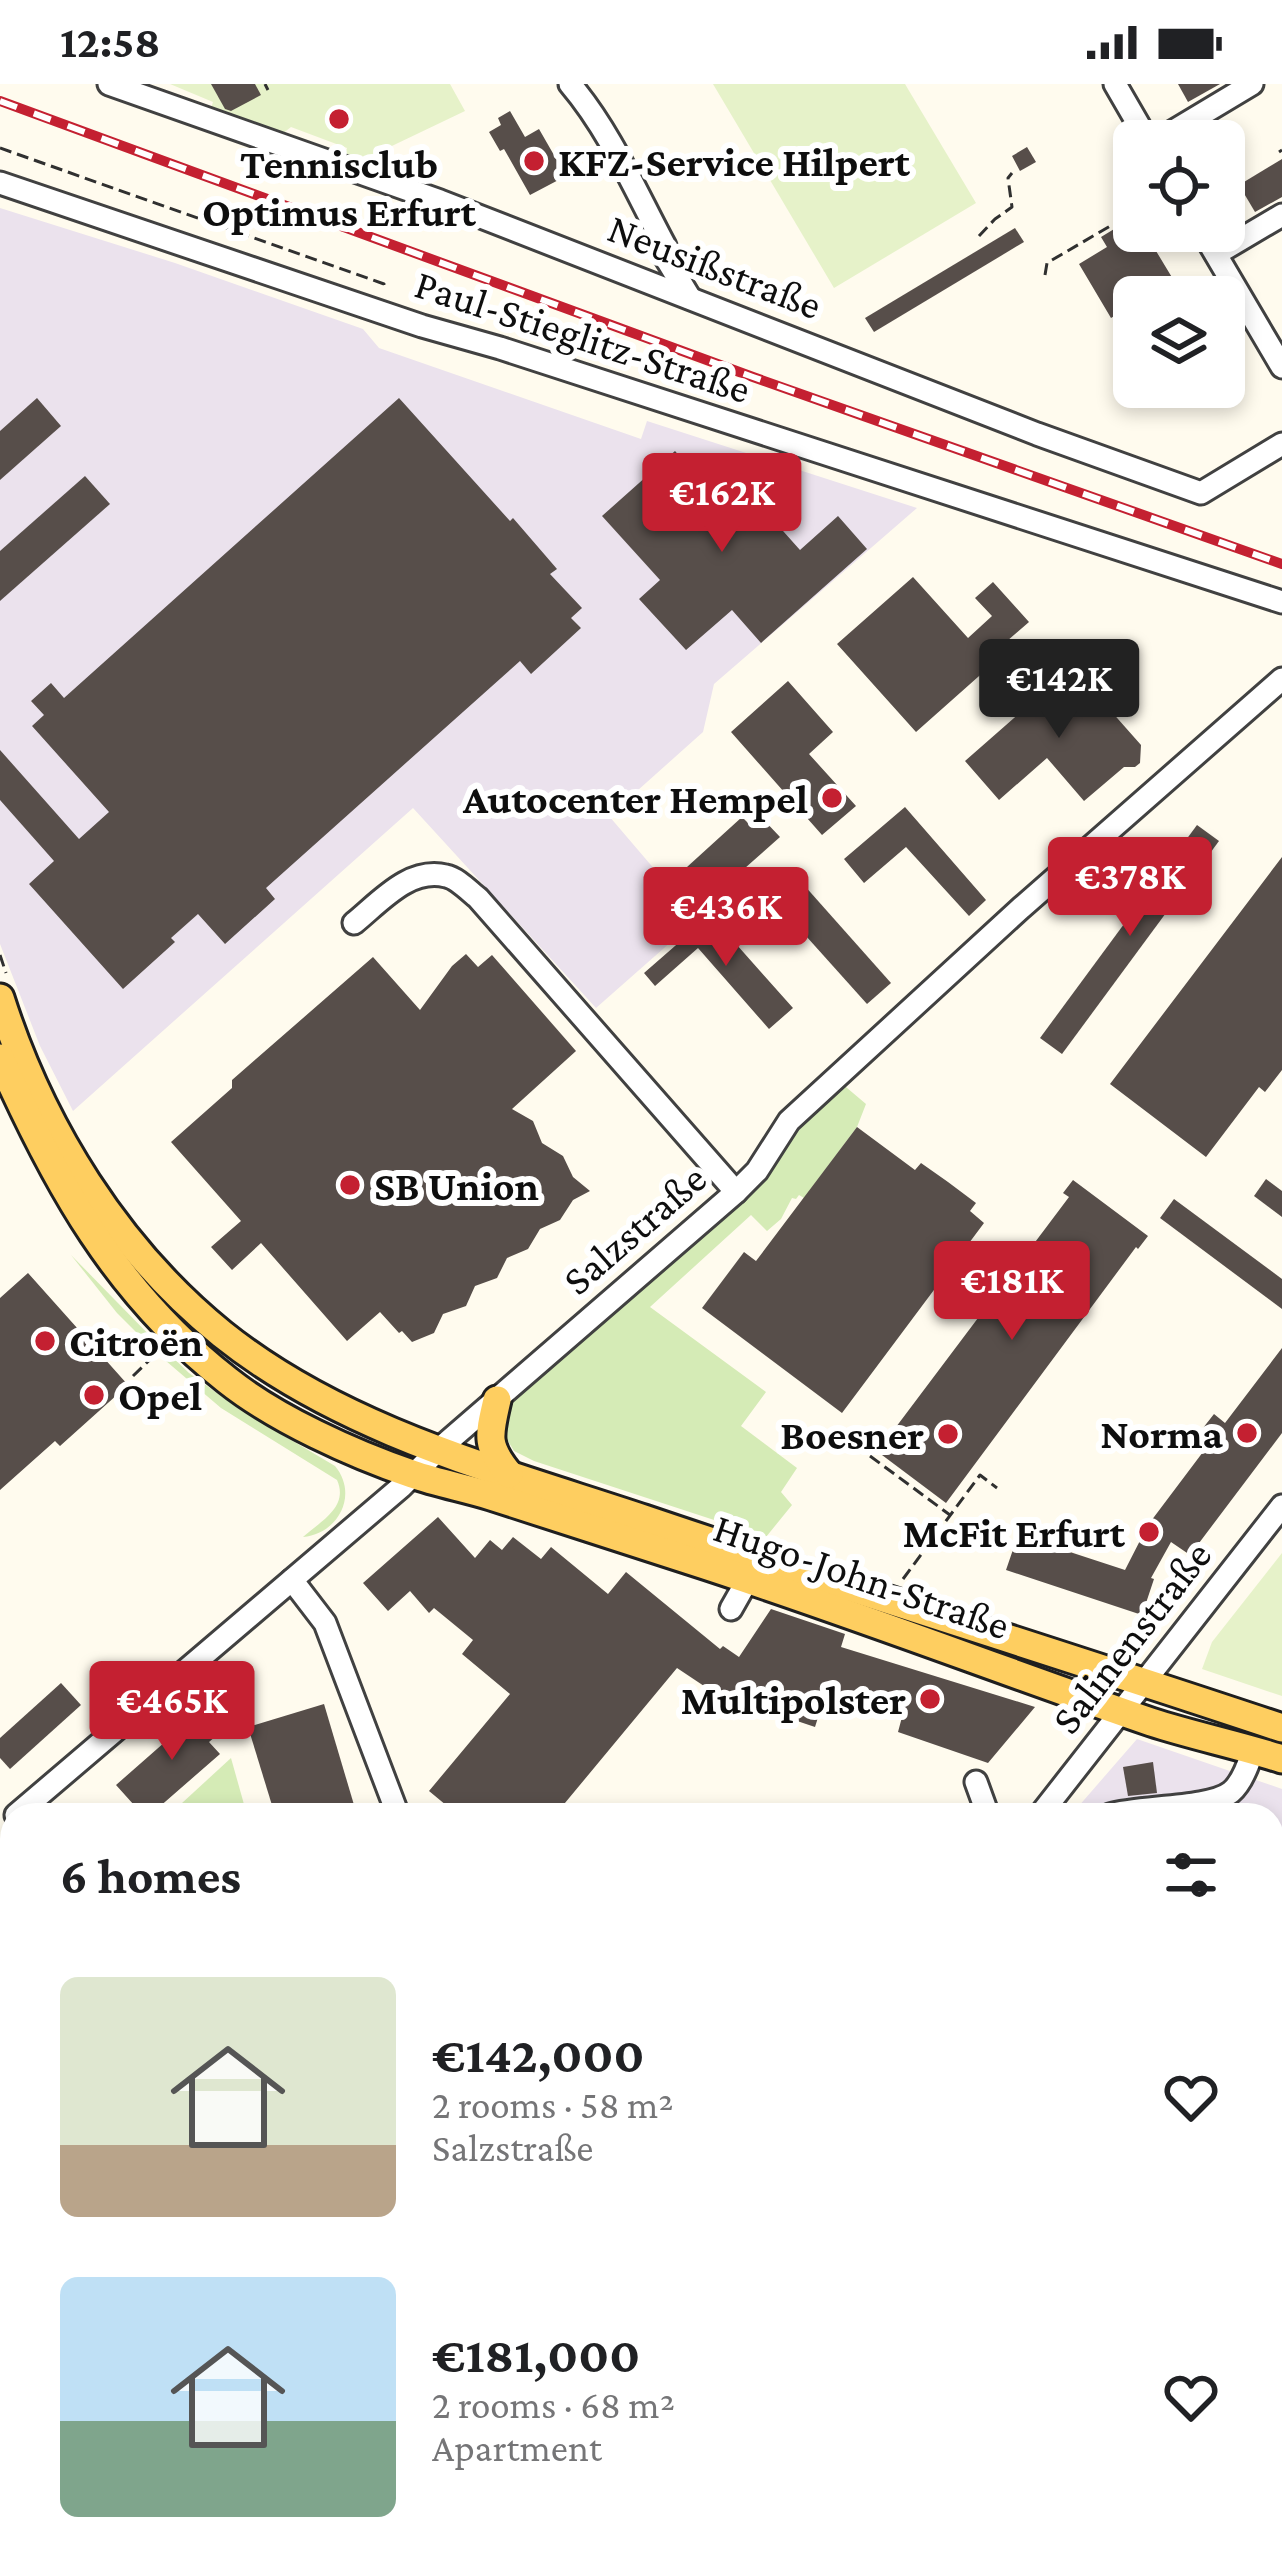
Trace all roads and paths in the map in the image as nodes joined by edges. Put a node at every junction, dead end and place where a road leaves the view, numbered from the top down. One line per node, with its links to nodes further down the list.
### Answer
1 (110, 84): 15 (street, Neusißstraße)
2 (570, 84): 15 (street)
3 (1114, 84): 5 (street)
4 (1252, 84): 6 (street)
5 (1138, 120)
6 (1189, 120)
7 (0, 148): 16 (path)
8 (1012, 173): 12 (path)
9 (0, 183): 16 (street, Paul-Stieglitz-Straße)
10 (1282, 215): 13 (street)
11 (1113, 224): 14 (path)
12 (979, 236)
13 (1216, 254): 17 (street)
14 (1045, 275)
15 (690, 298): 18 (street, Neusißstraße)
16 (374, 310): 19 (street, Paul-Stieglitz-Straße)
17 (1282, 367)
18 (1282, 444)
19 (1282, 602)
20 (1282, 679): 25 (street, Salzstraße)
21 (354, 923): 25 (street)
22 (0, 955): 23 (path)
23 (4, 988): 29 (main road, Hugo-John-Straße)
24 (0, 1058): 31 (main road, Hugo-John-Straße)
25 (736, 1192): 28 (street, Salzstraße)
26 (165, 1346): 27 (path)
27 (134, 1376)
28 (497, 1400): 29 (street, Salzstraße); 32 (main road)
29 (438, 1450): 31 (street, Salzstraße); 32 (main road, Hugo-John-Straße)
30 (870, 1456): 35 (path)
31 (413, 1474): 36 (main road, Hugo-John-Straße); 37 (street, Salzstraße)
32 (508, 1474): 44 (main road, Hugo-John-Straße)
33 (997, 1488): 35 (path)
34 (1282, 1506): 44 (street, Salinenstraße)
35 (950, 1515): 38 (path)
36 (748, 1579): 39 (street); 45 (main road, Hugo-John-Straße)
37 (292, 1580): 41 (street); 50 (street, Salzstraße)
38 (902, 1581)
39 (731, 1609)
40 (348, 1618): 41 (street)
41 (325, 1624): 51 (street)
42 (1127, 1630): 43 (path)
43 (1144, 1641)
44 (1145, 1682): 45 (street, Salinenstraße); 46 (main road, Hugo-John-Straße)
45 (1123, 1712): 47 (main road, Hugo-John-Straße); 53 (street, Salinenstraße)
46 (1282, 1728)
47 (1253, 1750): 48 (main road, Hugo-John-Straße); 54 (street)
48 (1282, 1759)
49 (976, 1782): 52 (street)
50 (30, 1803)
51 (393, 1803)
52 (984, 1803)
53 (1050, 1803)
54 (1218, 1803)

